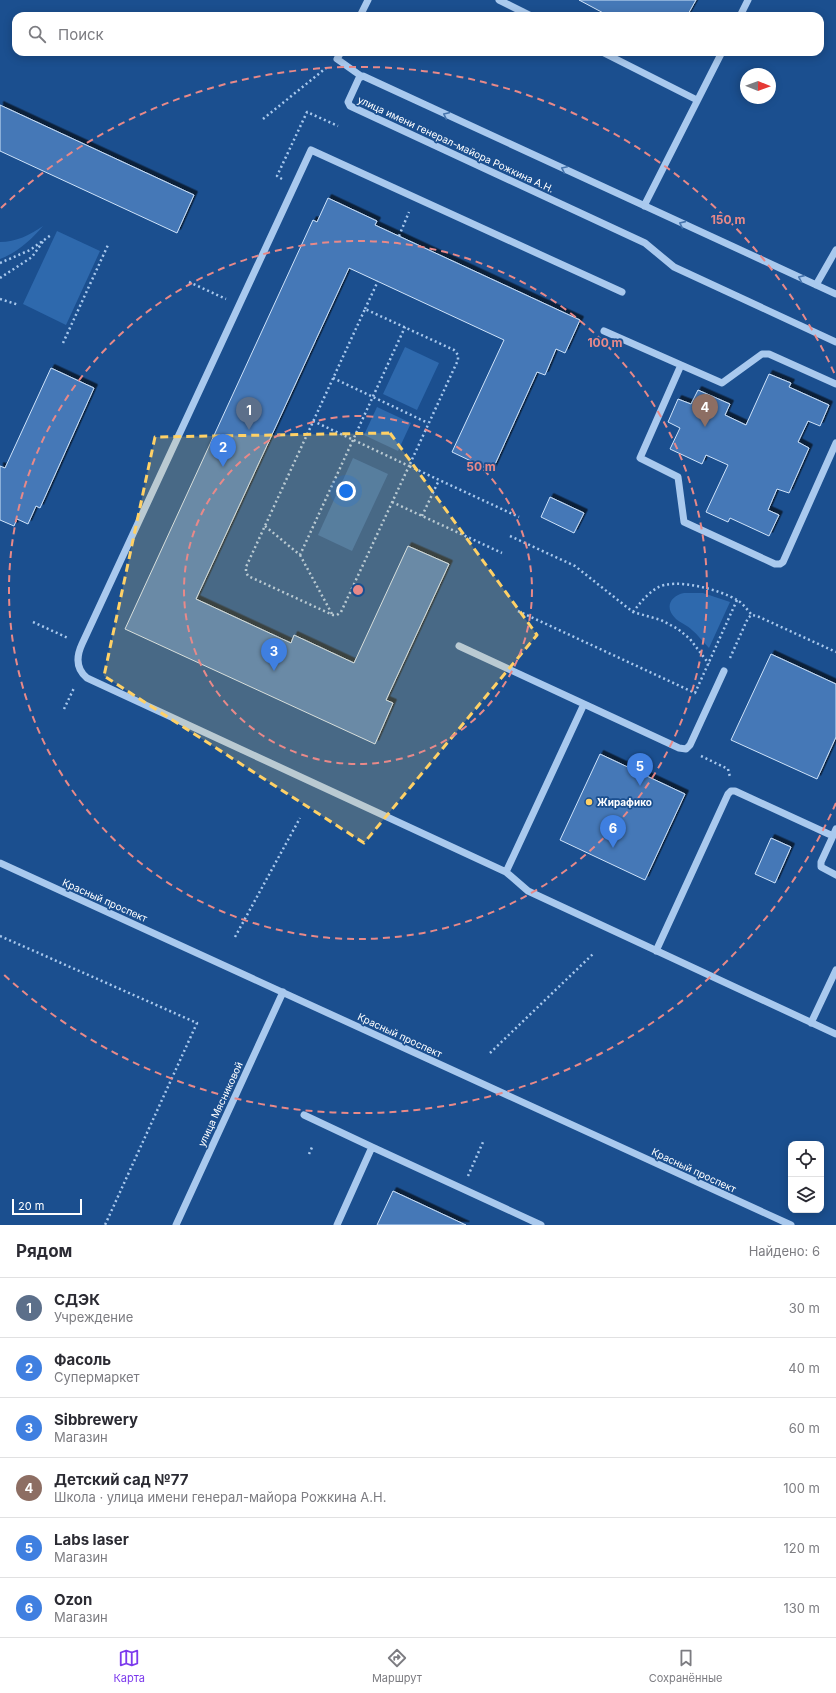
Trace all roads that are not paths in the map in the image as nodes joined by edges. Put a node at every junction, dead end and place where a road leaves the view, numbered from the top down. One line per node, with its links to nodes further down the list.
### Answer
1 (368, 0): 4 (street)
2 (499, 0): 5 (street)
3 (748, 0): 6 (street)
4 (362, 12)
5 (523, 12)
6 (742, 12)
7 (339, 56): 10 (street)
8 (610, 56): 11 (street)
9 (720, 56): 11 (street)
10 (361, 76): 12 (street, one-way to 10); 18 (street, улица имени генерал-майора Рожкина А.Н.)
11 (697, 100): 12 (street)
12 (644, 206): 14 (street, one-way to 12)
13 (836, 250): 14 (street)
14 (816, 285): 16 (street)
15 (622, 292): 28 (street)
16 (836, 294)
17 (604, 331): 19 (street)
18 (836, 342)
19 (681, 365): 20 (street); 21 (street)
20 (836, 384)
21 (836, 443)
22 (459, 646): 24 (street)
23 (724, 671): 24 (street)
24 (584, 704): 28 (street)
25 (836, 829): 26 (street)
26 (833, 836): 29 (street); 30 (street)
27 (0, 863): 32 (street, Красный проспект)
28 (506, 872): 30 (street)
29 (836, 875)
30 (656, 951): 33 (street)
31 (836, 970): 33 (street)
32 (283, 992): 37 (street, улица Мясниковой); 40 (street, Красный проспект)
33 (811, 1023): 34 (street)
34 (836, 1034)
35 (304, 1115): 36 (street)
36 (372, 1147): 38 (street); 39 (street)
37 (176, 1225)
38 (337, 1225)
39 (541, 1225)
40 (791, 1225)

